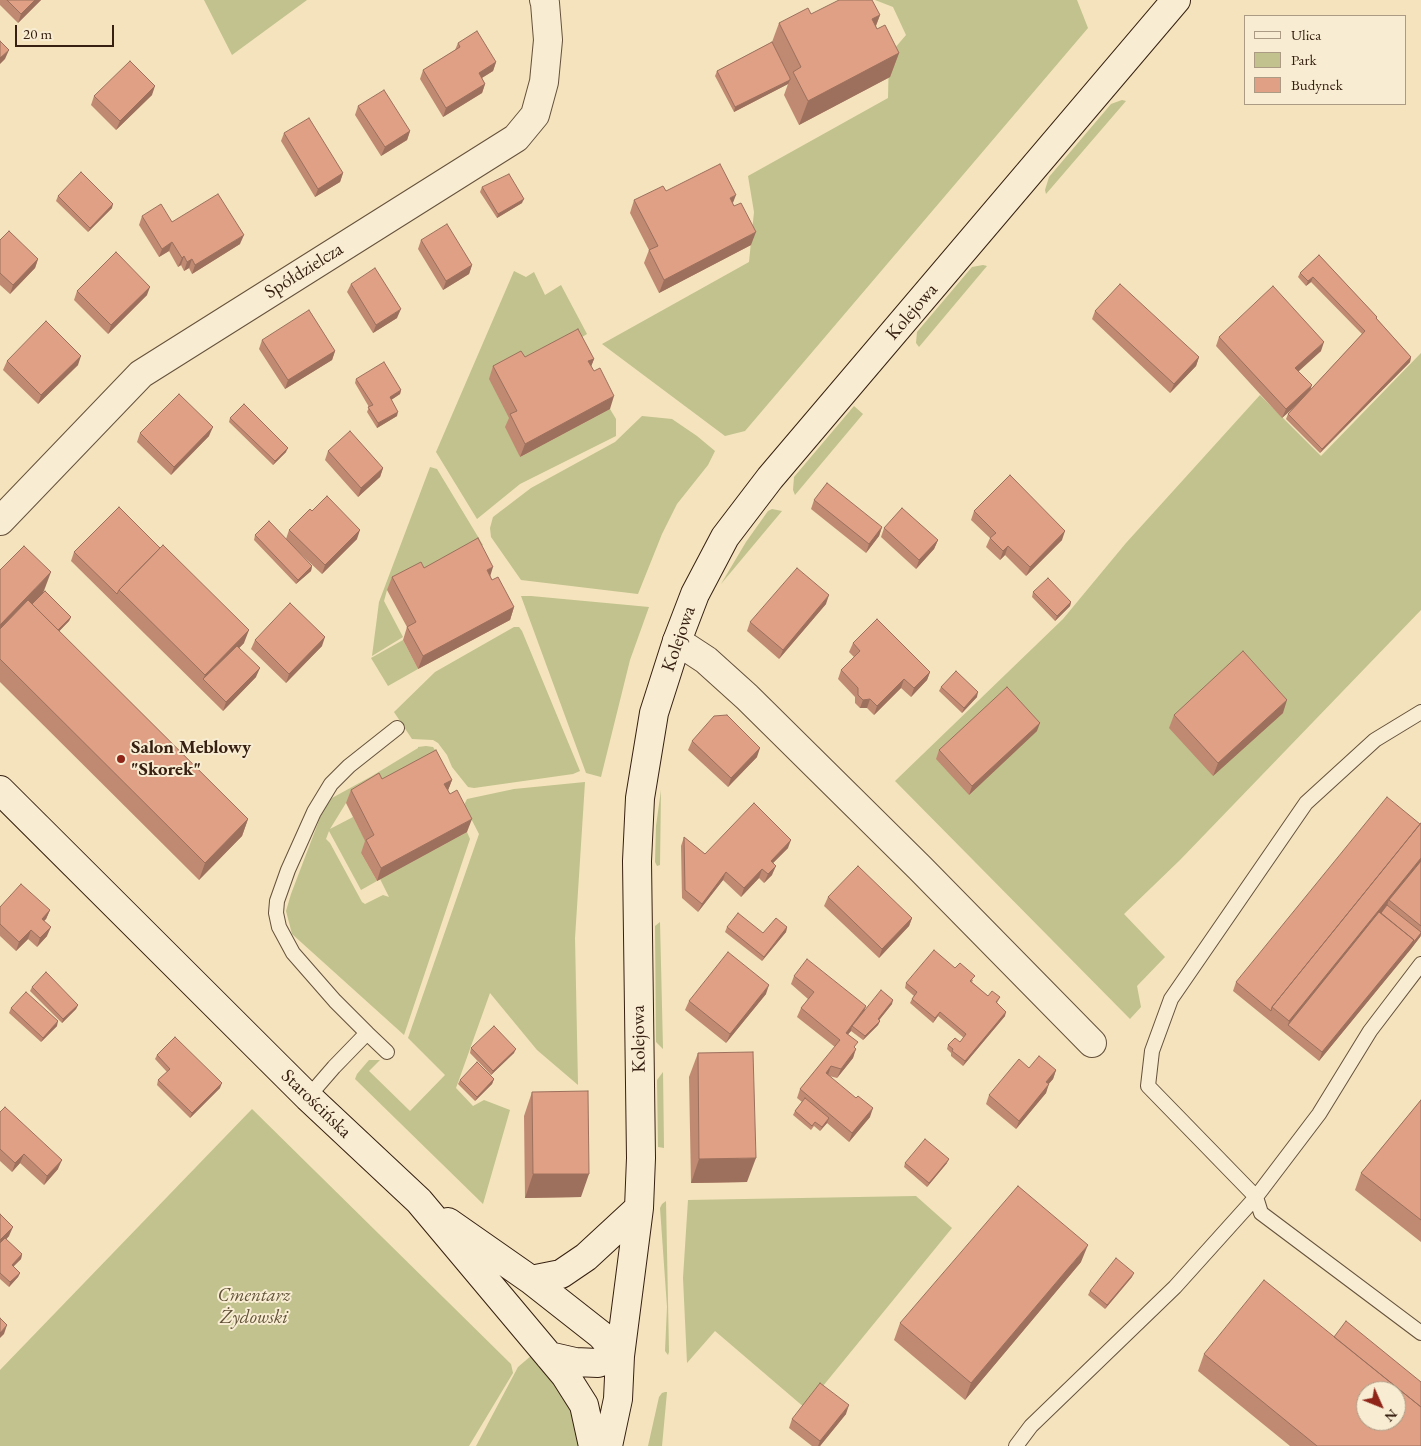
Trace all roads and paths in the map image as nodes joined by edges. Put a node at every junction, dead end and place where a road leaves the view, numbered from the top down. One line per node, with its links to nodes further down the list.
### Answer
1 (544, 0): 3 (street, Spółdzielcza)
2 (1176, 0): 4 (street, Kolejowa)
3 (0, 520)
4 (677, 641): 10 (street); 15 (street, Kolejowa)
5 (1421, 712): 13 (lane)
6 (397, 728): 9 (lane)
7 (4, 803): 12 (street, Starościńska)
8 (1421, 964): 13 (lane)
9 (367, 1033): 11 (lane); 12 (lane)
10 (1092, 1043)
11 (387, 1052)
12 (308, 1097): 14 (street, Starościńska)
13 (1256, 1197): 17 (lane); 22 (lane)
14 (418, 1201): 16 (street); 18 (street, Starościńska)
15 (639, 1208): 16 (street); 19 (street, Kolejowa)
16 (531, 1280): 19 (street)
17 (1421, 1333)
18 (549, 1356): 19 (street); 20 (street, Starościńska)
19 (620, 1356): 21 (street, Kolejowa)
20 (594, 1446)
21 (608, 1446)
22 (1016, 1446)

